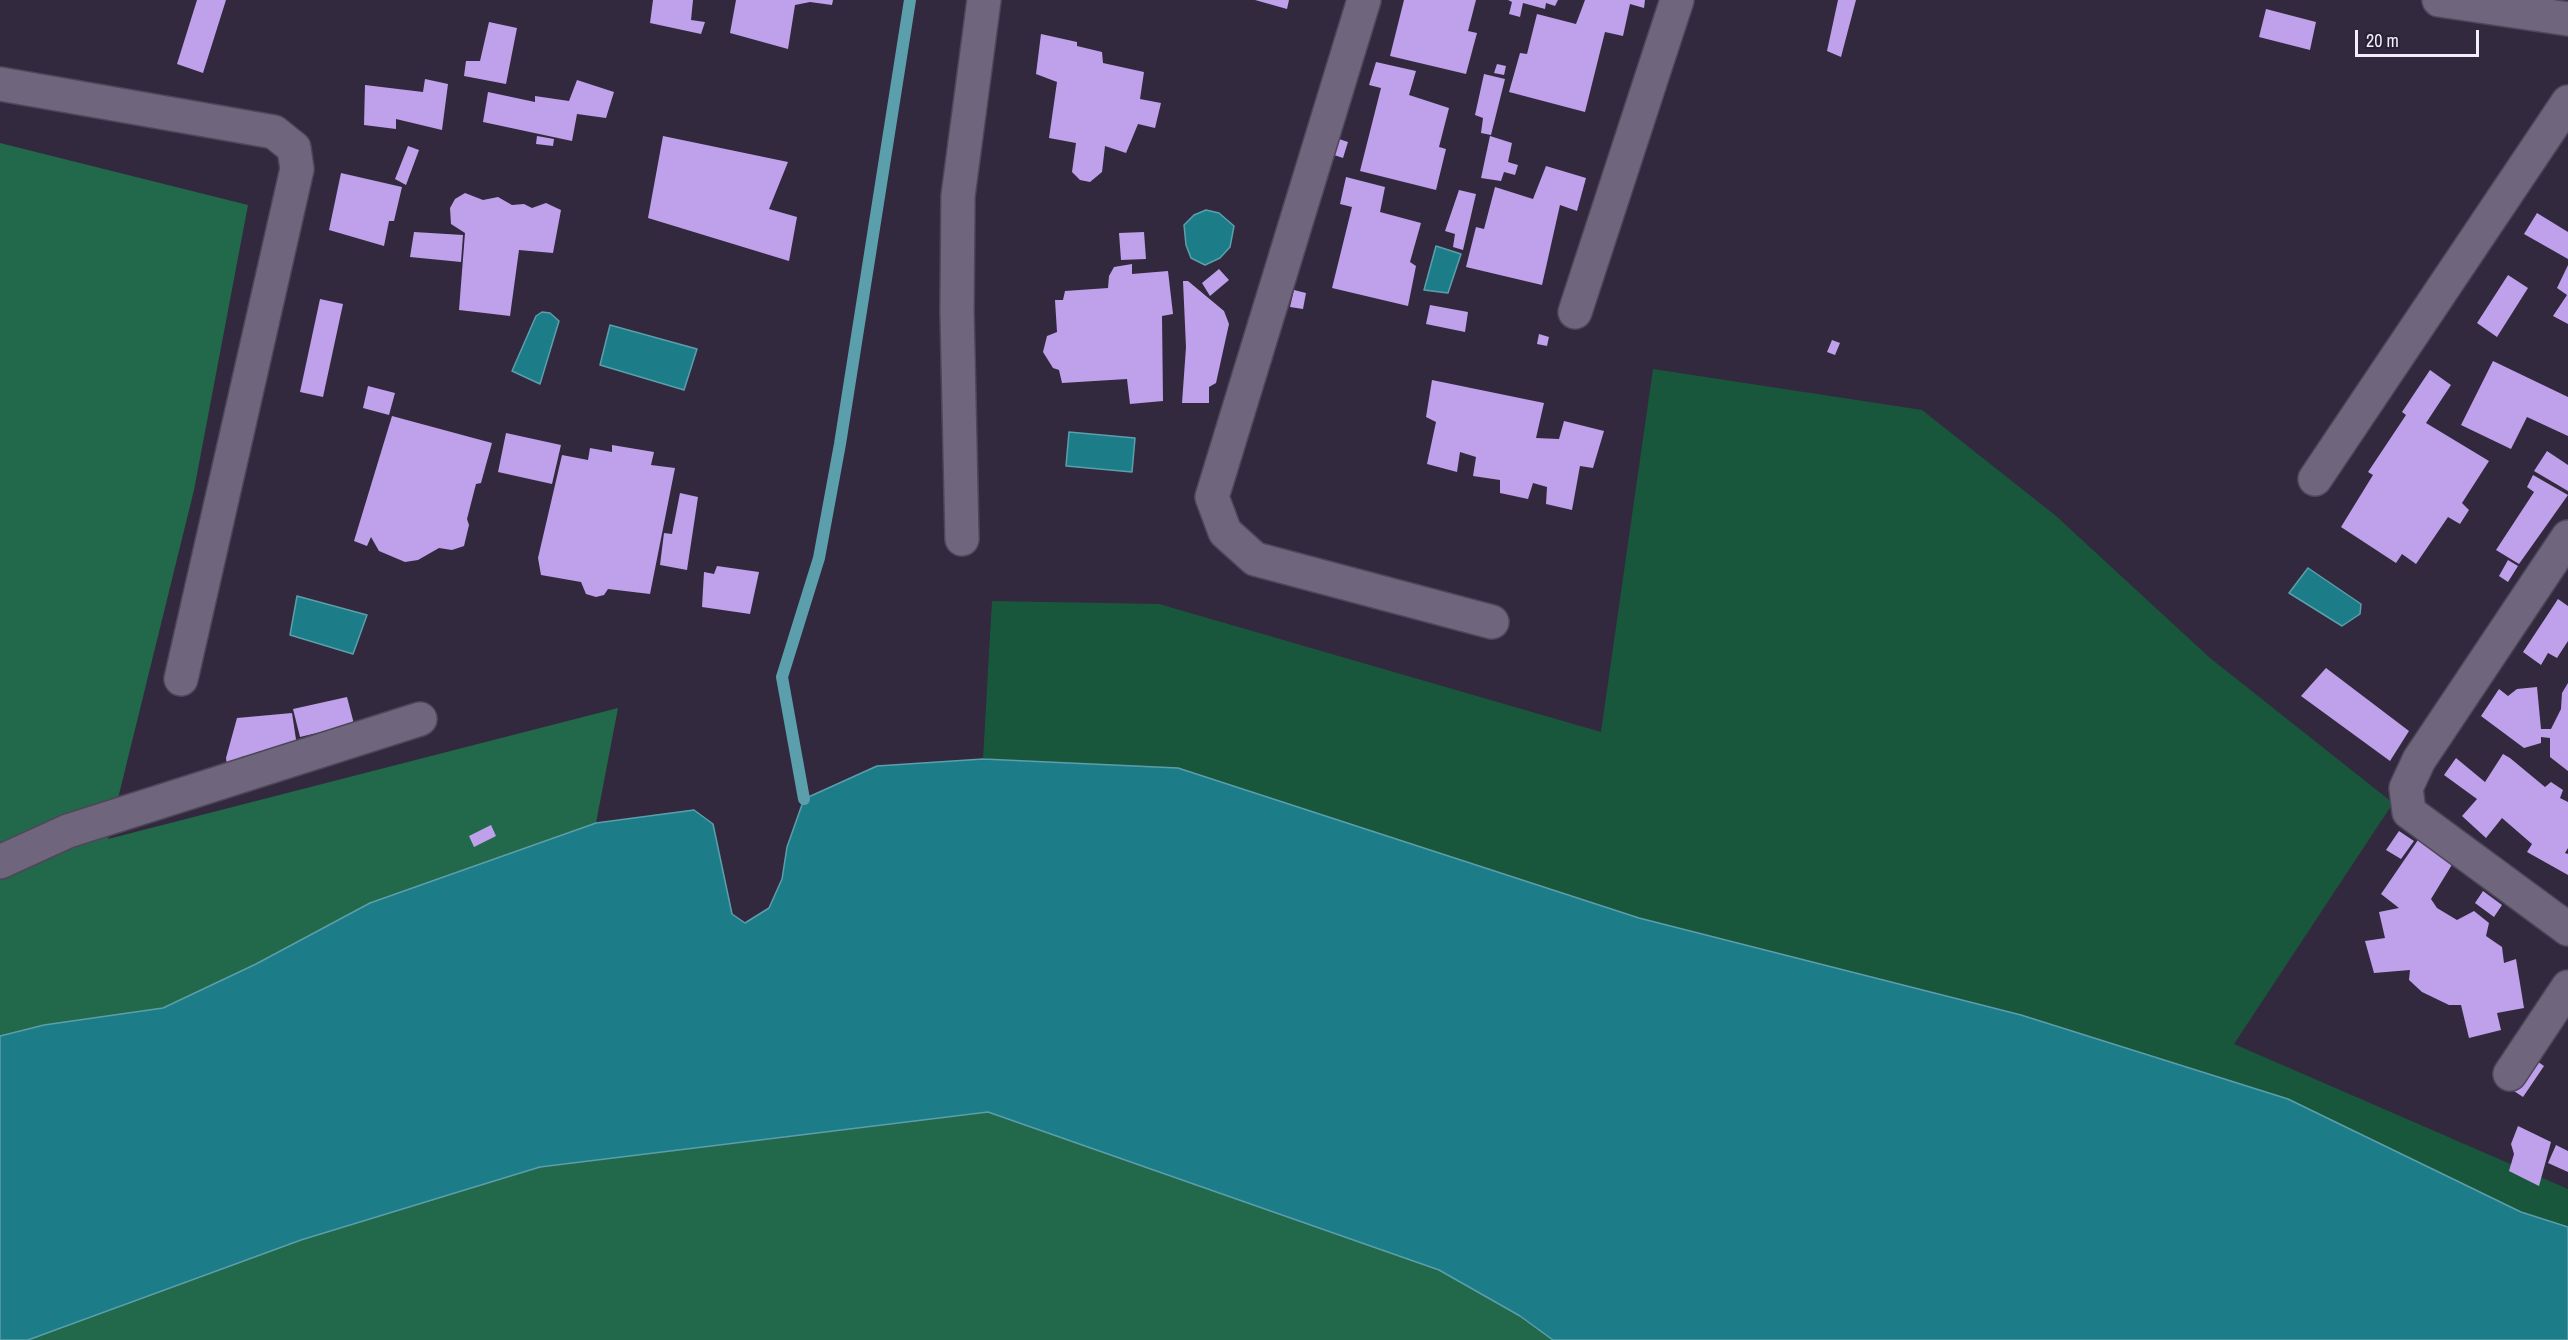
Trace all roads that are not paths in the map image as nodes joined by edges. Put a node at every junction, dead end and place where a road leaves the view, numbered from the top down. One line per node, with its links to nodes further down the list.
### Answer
1 (984, 0): 11 (street)
2 (1364, 0): 12 (street)
3 (1677, 0): 8 (street)
4 (2439, 0): 5 (street)
5 (2568, 19)
6 (0, 84): 13 (street)
7 (2568, 102): 9 (street)
8 (1575, 312)
9 (2315, 479)
10 (2568, 537): 16 (street)
11 (962, 540)
12 (1492, 622)
13 (181, 678)
14 (420, 719): 15 (street)
15 (0, 862)
16 (2568, 929)
17 (2568, 987): 18 (street)
18 (2510, 1074)

